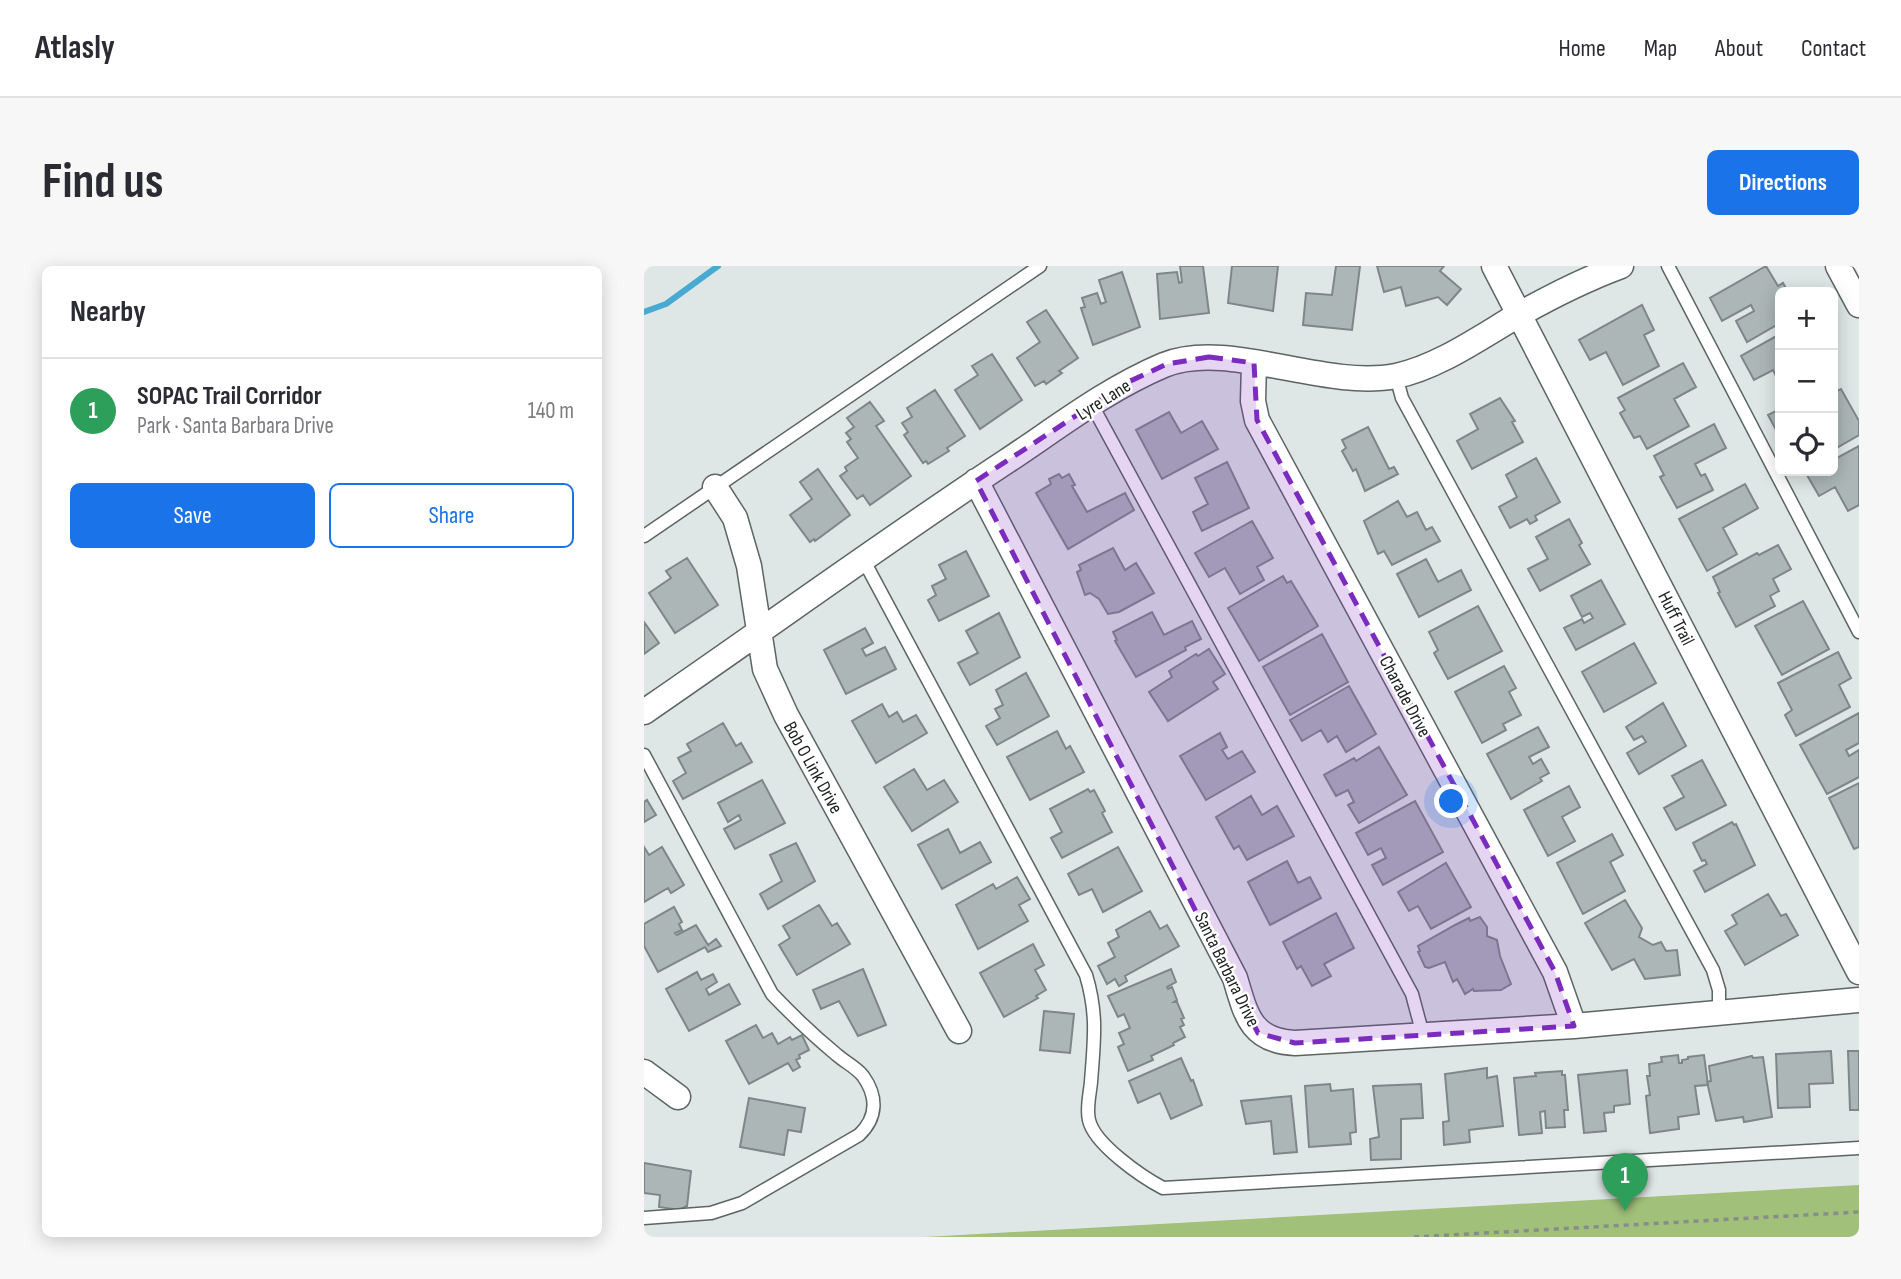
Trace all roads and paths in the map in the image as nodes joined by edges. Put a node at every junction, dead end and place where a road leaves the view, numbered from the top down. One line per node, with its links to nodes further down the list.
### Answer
1 (1040, 266): 12 (lane)
2 (1494, 266): 7 (street, Huff Trail)
3 (1621, 266): 7 (street, Lyre Lane)
4 (1668, 266): 16 (lane)
5 (1838, 266): 6 (street)
6 (1859, 305)
7 (1521, 314): 9 (street, Lyre Lane); 19 (street, Huff Trail)
8 (1254, 363): 9 (street, Lyre Lane); 10 (street, Lyre Lane); 22 (street, Charade Drive)
9 (1396, 376): 21 (lane)
10 (1092, 405): 11 (street, Lyre Lane); 24 (lane)
11 (976, 481): 14 (street, Lyre Lane); 24 (street, Santa Barbara Drive)
12 (715, 488): 13 (lane); 15 (street, Bob O Link Drive)
13 (644, 536)
14 (863, 559): 15 (street, Lyre Lane); 27 (lane)
15 (760, 632): 17 (street, Lyre Lane); 23 (street, Bob O Link Drive)
16 (1859, 632)
17 (644, 712)
18 (644, 755): 29 (lane)
19 (1859, 972)
20 (1859, 1000): 21 (street, Santa Barbara Drive)
21 (1719, 1013): 22 (street, Santa Barbara Drive)
22 (1574, 1026): 24 (street, Santa Barbara Drive)
23 (959, 1031)
24 (1423, 1035)
25 (644, 1072): 26 (street)
26 (677, 1097)
27 (1859, 1148)
28 (1859, 1212): 30 (path)
29 (644, 1218)
30 (1414, 1237)

